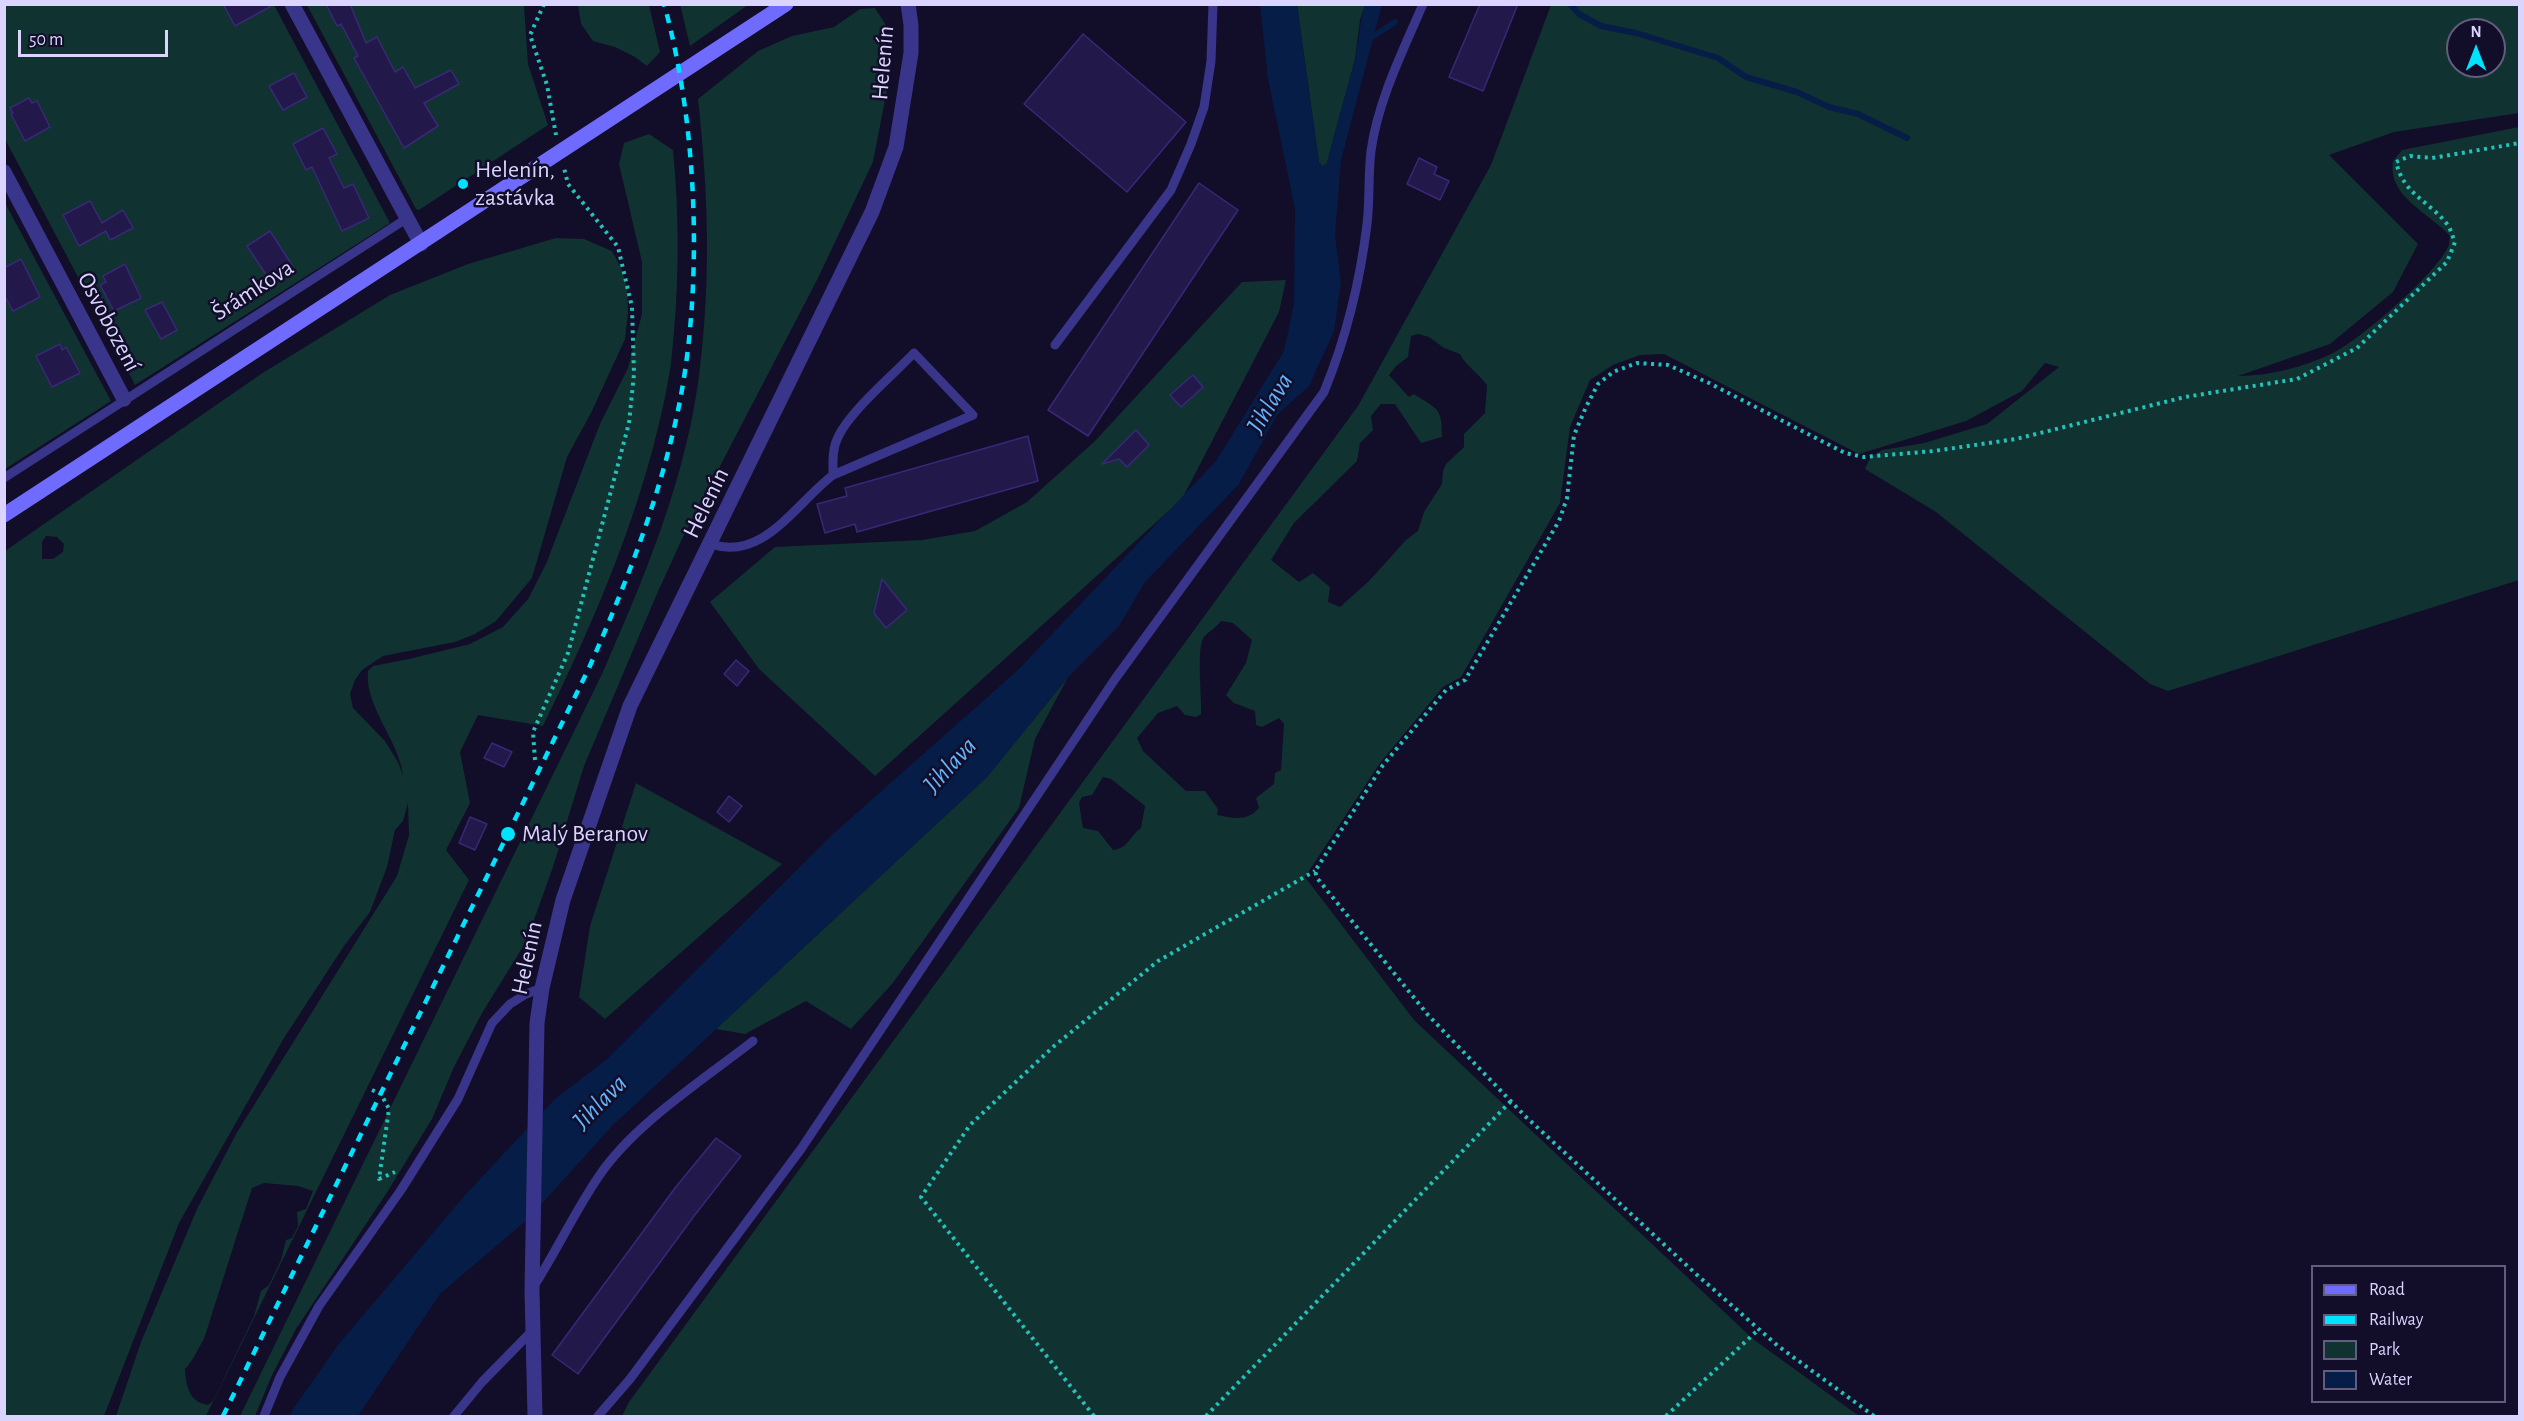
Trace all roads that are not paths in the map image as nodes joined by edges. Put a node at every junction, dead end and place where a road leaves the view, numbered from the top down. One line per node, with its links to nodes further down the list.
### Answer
1 (292, 4): 7 (street)
2 (786, 4): 8 (main road)
3 (1213, 4): 9 (lane)
4 (1423, 4): 22 (lane)
5 (908, 5): 14 (street, Helenín)
6 (4, 172): 10 (street, Osvobození)
7 (406, 219): 8 (street); 10 (lane, Šrámkova)
8 (420, 244): 13 (main road)
9 (1055, 345)
10 (124, 399): 12 (lane, Osvobození)
11 (833, 475): 11 (lane); 14 (lane)
12 (4, 478)
13 (4, 515)
14 (711, 544): 15 (street, Helenín)
15 (542, 988): 17 (street, Helenín); 19 (lane)
16 (753, 1041): 17 (lane)
17 (532, 1290): 18 (street, Helenín)
18 (532, 1331): 20 (lane); 21 (street, Helenín)
19 (264, 1416)
20 (454, 1416)
21 (534, 1416)
22 (598, 1416)

